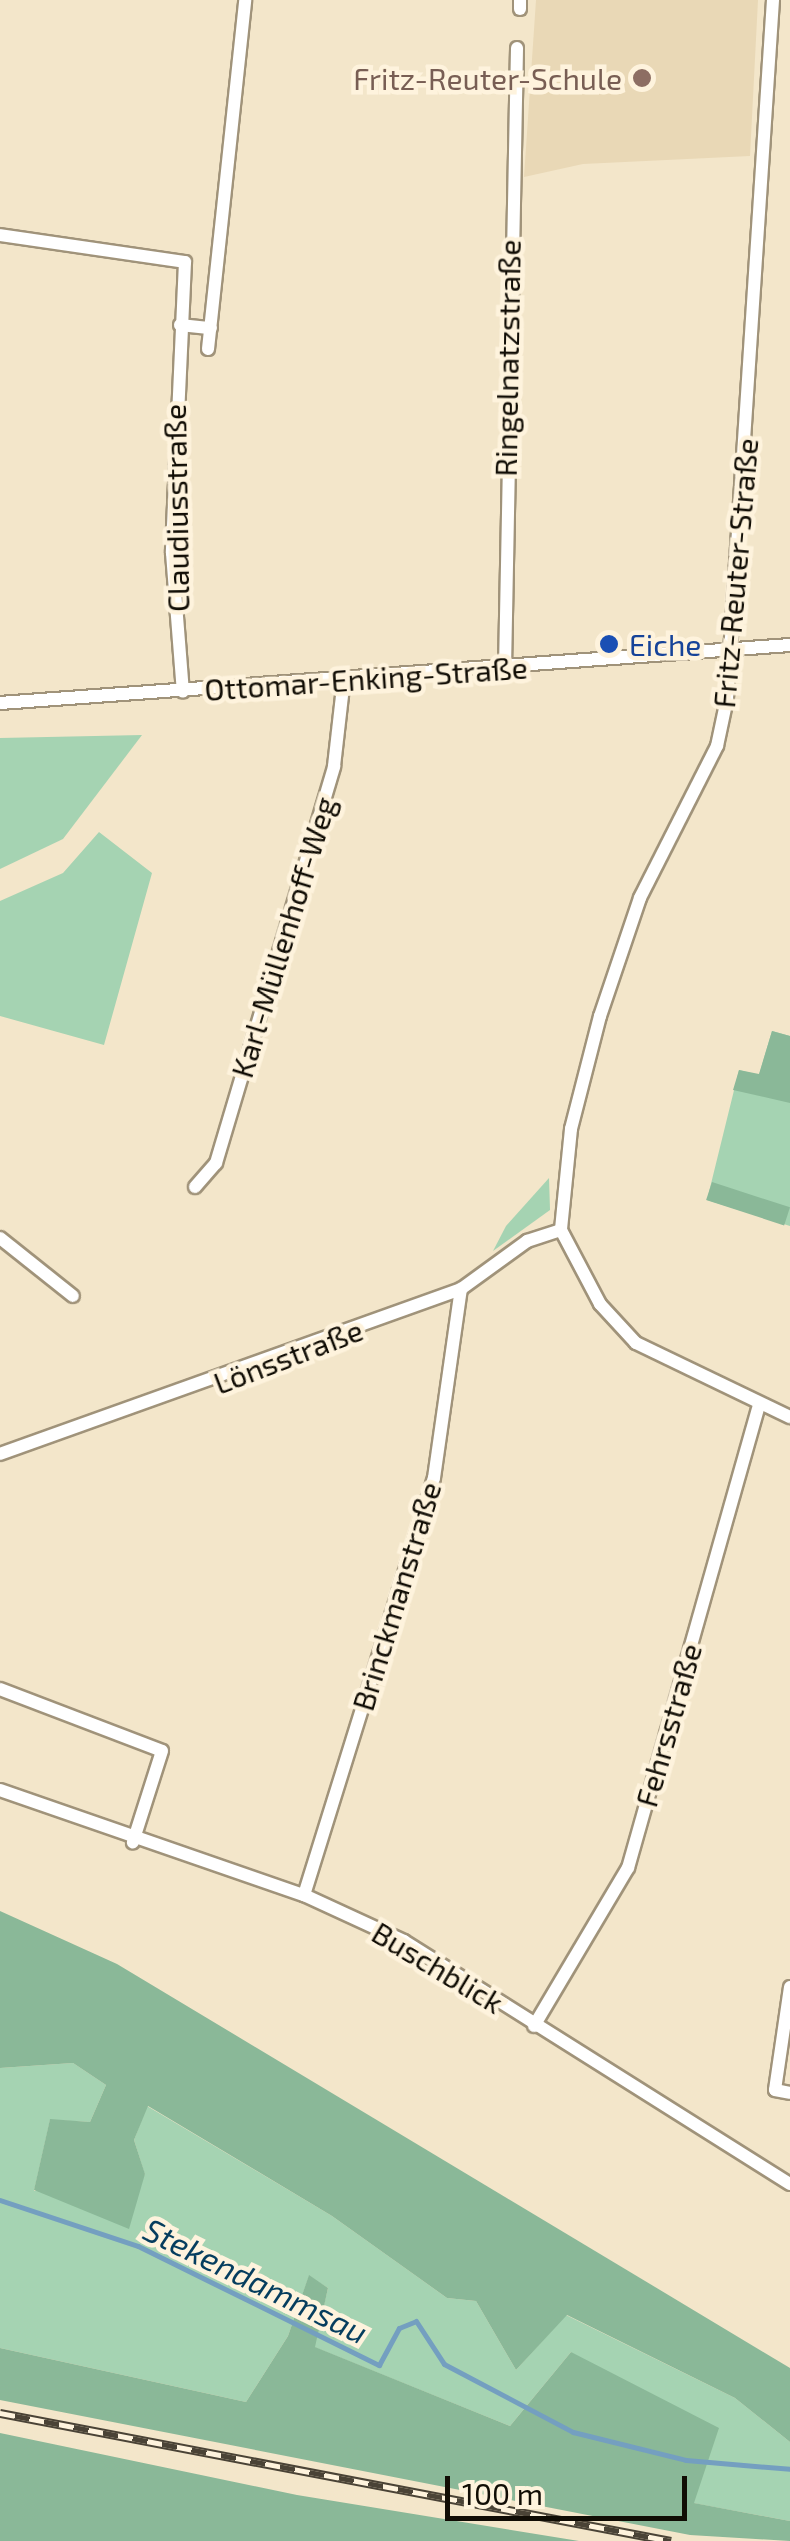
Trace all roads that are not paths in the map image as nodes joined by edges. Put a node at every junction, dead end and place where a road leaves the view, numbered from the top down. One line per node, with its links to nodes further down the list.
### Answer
1 (245, 0): 6 (street)
2 (773, 0): 9 (street, Fritz-Reuter-Straße)
3 (517, 48): 10 (street, Ringelnatzstraße)
4 (0, 235): 5 (street, Claudiusstraße)
5 (180, 325): 6 (street); 12 (street, Claudiusstraße)
6 (211, 328): 7 (street)
7 (208, 349)
8 (790, 645): 9 (street, Ottomar-Enking-Straße)
9 (732, 652): 10 (street, Ottomar-Enking-Straße); 15 (street, Fritz-Reuter-Straße)
10 (504, 668): 11 (street, Ottomar-Enking-Straße)
11 (344, 678): 12 (street, Ottomar-Enking-Straße); 14 (street, Karl-Müllenhoff-Weg)
12 (183, 692): 13 (street, Ottomar-Enking-Straße)
13 (0, 703)
14 (195, 1187)
15 (562, 1230): 17 (street, Lönsstraße); 19 (street)
16 (0, 1238): 18 (street)
17 (462, 1290): 21 (street, Lönsstraße); 25 (street, Brinckmanstraße)
18 (73, 1296)
19 (759, 1406): 20 (street); 27 (street, Fehrsstraße)
20 (790, 1417)
21 (0, 1454)
22 (0, 1690): 24 (street)
23 (0, 1790): 24 (street, Buschblick)
24 (133, 1842): 25 (street, Buschblick)
25 (304, 1895): 27 (street, Buschblick)
26 (790, 1987): 28 (street)
27 (534, 2026): 30 (street, Buschblick)
28 (783, 2044): 29 (street)
29 (790, 2093)
30 (790, 2184)

